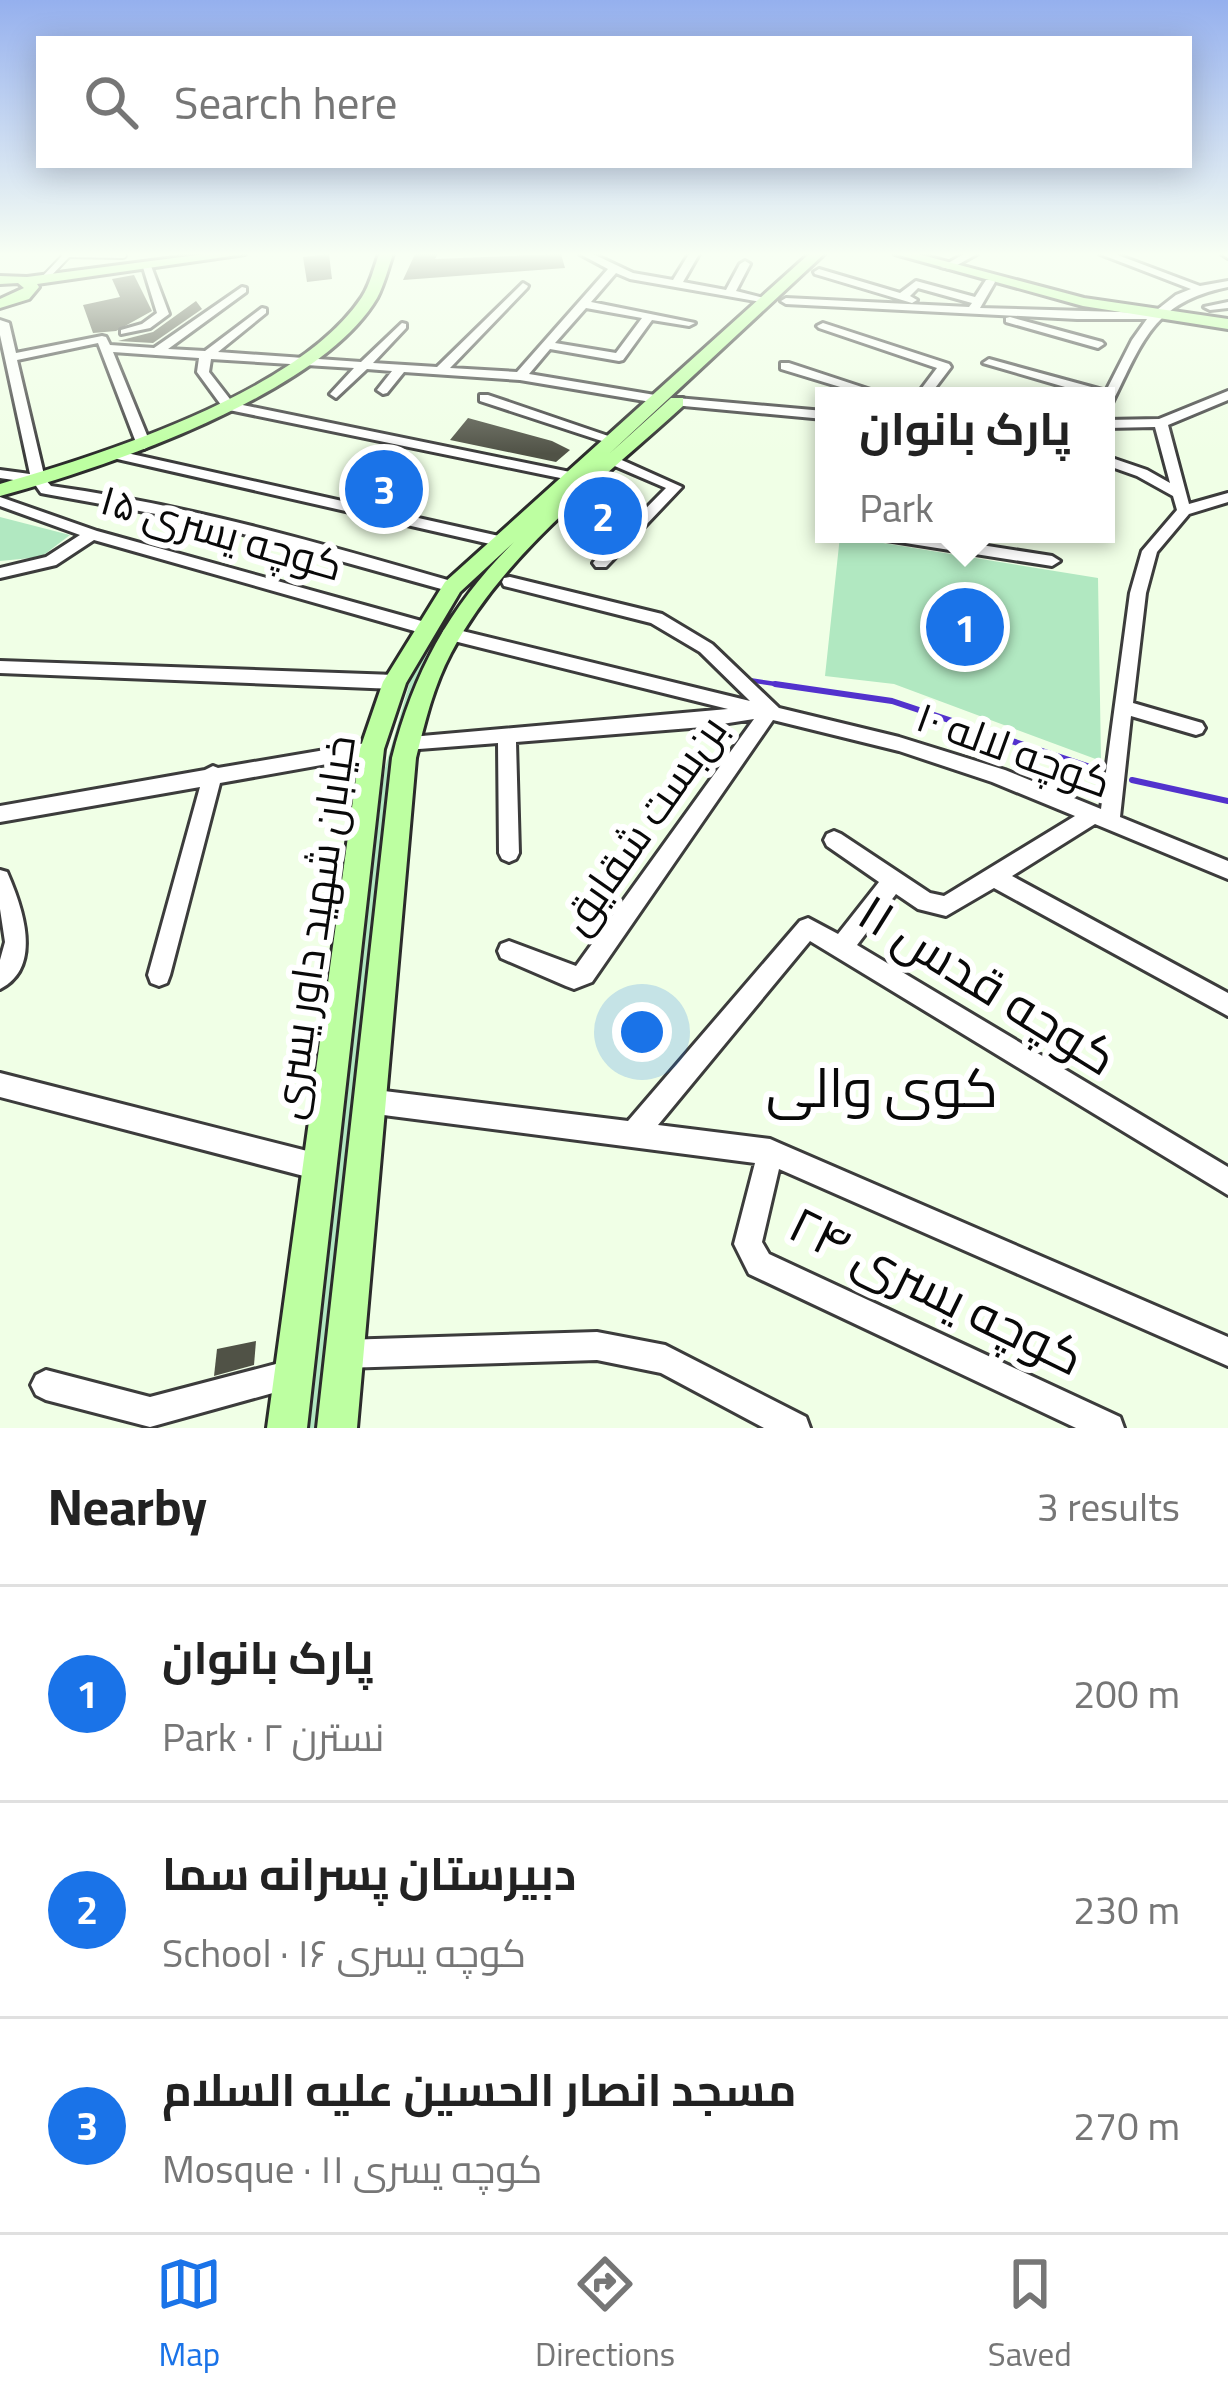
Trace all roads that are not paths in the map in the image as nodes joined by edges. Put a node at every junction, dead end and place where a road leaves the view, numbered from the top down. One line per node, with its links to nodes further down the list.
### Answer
1 (154, 321): 18 (street)
2 (199, 321): 22 (street)
3 (250, 321): 23 (street)
4 (349, 321): 26 (main road)
5 (489, 321): 30 (street)
6 (568, 321): 21 (street)
7 (646, 321): 21 (street)
8 (676, 321): 14 (street)
9 (755, 321): 42 (main road, خیابان شهید داور یسری)
10 (1012, 321): 20 (street)
11 (1149, 321): 37 (street)
12 (1196, 321): 15 (main road)
13 (1, 323): 24 (street)
14 (689, 323)
15 (1228, 324)
16 (402, 326): 28 (street)
17 (823, 326): 35 (street)
18 (124, 332)
19 (103, 344): 22 (street); 24 (street); 47 (street)
20 (1098, 344)
21 (547, 345): 31 (street)
22 (154, 353): 23 (street)
23 (205, 356): 26 (street); 43 (street)
24 (10, 358): 32 (street)
25 (989, 363): 36 (street)
26 (294, 364): 28 (street); 43 (main road)
27 (785, 366): 34 (street)
28 (358, 367): 29 (street); 39 (street)
29 (400, 369): 30 (street); 38 (street)
30 (441, 370): 31 (street)
31 (520, 376): 42 (street)
32 (16, 379): 33 (street); 53 (street)
33 (0, 383)
34 (854, 387)
35 (929, 387)
36 (1068, 387)
37 (1114, 387)
38 (382, 390)
39 (336, 394)
40 (1228, 395): 45 (street)
41 (484, 398): 48 (street)
42 (668, 400): 44 (street); 48 (main road, خیابان شهید داور یسری)
43 (229, 406): 47 (main road); 52 (street)
44 (815, 415)
45 (1161, 423): 46 (street); 57 (street)
46 (1115, 424)
47 (144, 445): 49 (main road)
48 (613, 450): 52 (main road, خیابان شهید داور یسری); 61 (street); 66 (main road, خیابان شهید داور یسری)
49 (118, 455): 53 (main road); 59 (street)
50 (1115, 463): 57 (street)
51 (0, 474): 53 (street)
52 (571, 476): 59 (main road, خیابان شهید داور یسری)
53 (38, 479): 54 (main road); 65 (street)
54 (0, 490)
55 (1228, 497): 57 (street)
56 (0, 501): 58 (street, کوچه یسری ۱۵)
57 (1181, 502): 69 (street)
58 (92, 534): 63 (street); 66 (street, کوچه یسری ۱۵)
59 (499, 541): 65 (main road, خیابان شهید داور یسری)
60 (935, 543): 62 (street)
61 (601, 562)
62 (1052, 562)
63 (0, 573)
64 (510, 582): 70 (street)
65 (452, 586): 66 (main road, خیابان شهید داور یسری)
66 (438, 631): 68 (main road, خیابان شهید داور یسری); 70 (street, کوچه یسری ۱۵); 73 (main road, خیابان شهید داور یسری)
67 (0, 667): 68 (street)
68 (395, 682): 74 (main road, خیابان شهید داور یسری)
69 (1124, 707): 71 (street); 77 (street)
70 (771, 710): 72 (street); 77 (street, کوچه لاله ۱۰); 85 (street, بن‌بست شقایق)
71 (1196, 728)
72 (507, 737): 73 (street); 79 (street)
73 (406, 743): 90 (main road, خیابان شهید داور یسری)
74 (372, 748): 75 (street); 93 (main road, خیابان شهید داور یسری)
75 (213, 774): 76 (street); 86 (street)
76 (0, 814)
77 (1101, 819): 80 (street, کوچه لاله ۱۰); 81 (street)
78 (834, 841): 83 (street)
79 (509, 853)
80 (1228, 870)
81 (995, 878): 83 (street); 88 (street)
82 (0, 879): 87 (street)
83 (893, 881): 84 (street)
84 (843, 946): 91 (street, کوچه قدس ۱۱); 94 (street, کوچه قدس ۱۱)
85 (508, 951)
86 (159, 976)
87 (0, 978)
88 (1228, 1005)
89 (0, 1085): 93 (street)
90 (368, 1101): 91 (street, کوچه یسری ۲۴); 96 (main road, خیابان شهید داور یسری)
91 (634, 1133): 92 (street, کوچه یسری ۲۴)
92 (770, 1152): 95 (street, کوچه یسری ۲۴); 102 (street, کوچه یسری ۲۴)
93 (319, 1167): 97 (main road, خیابان شهید داور یسری)
94 (1228, 1182)
95 (1228, 1352)
96 (343, 1354): 100 (main road, خیابان شهید داور یسری); 101 (street)
97 (295, 1374): 98 (street); 99 (main road, خیابان شهید داور یسری)
98 (46, 1385)
99 (287, 1428)
100 (337, 1428)
101 (796, 1428)
102 (1109, 1428)

